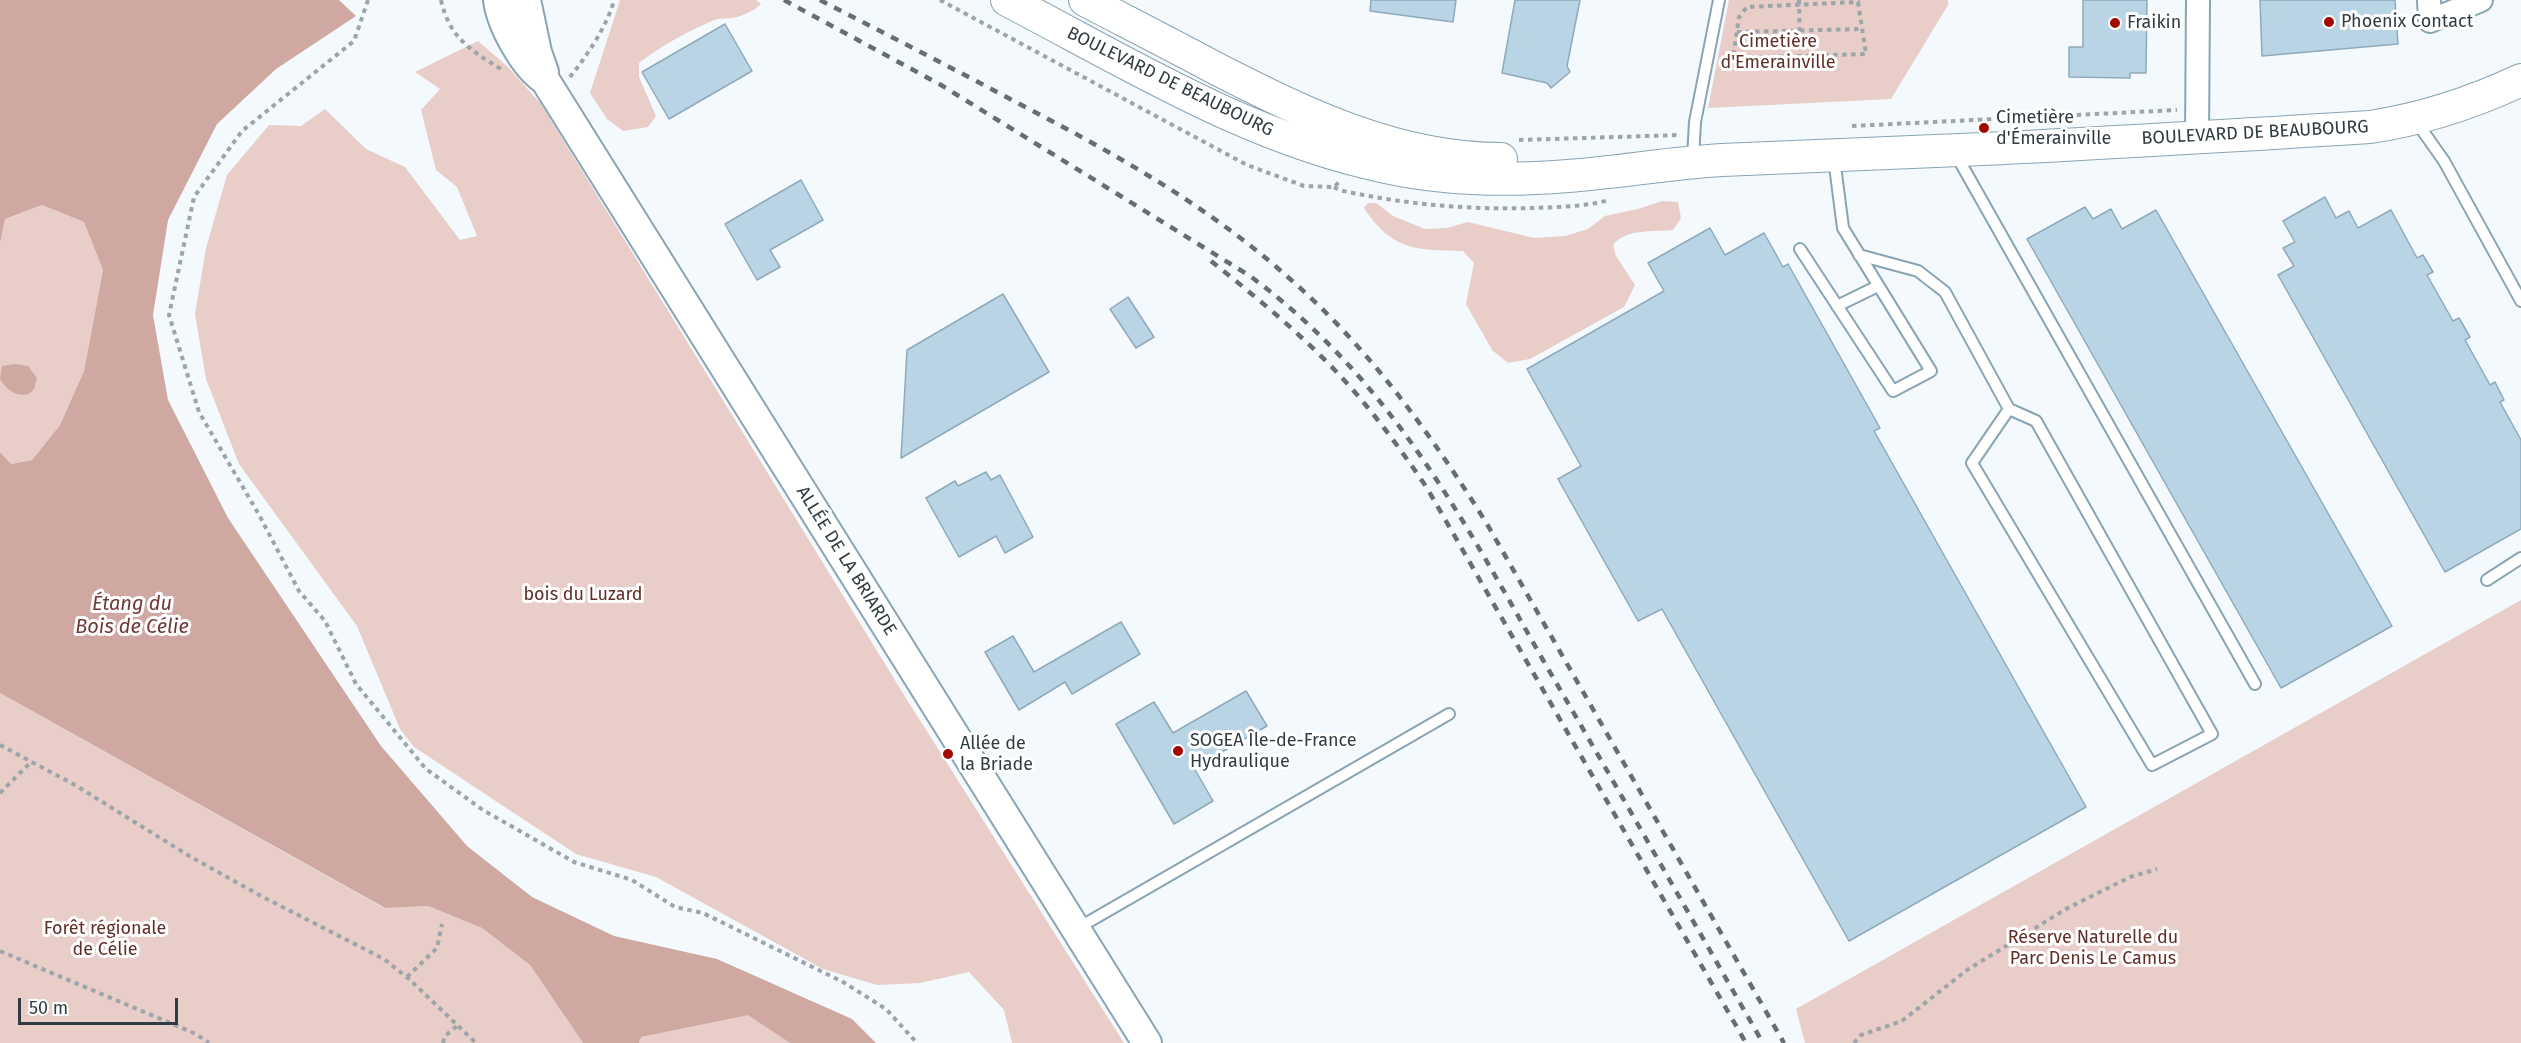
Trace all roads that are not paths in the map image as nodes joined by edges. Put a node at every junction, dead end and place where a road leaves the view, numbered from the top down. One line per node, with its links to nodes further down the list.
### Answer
1 (498, 0): 10 (street, ALLÉE DE LA BRIARDE)
2 (546, 0): 9 (street, ALLÉE DE LA BRIARDE)
3 (1007, 0): 16 (main road, BOULEVARD DE BEAUBOURG)
4 (1085, 0): 16 (main road, BOULEVARD DE BEAUBOURG)
5 (1719, 0): 16 (lane)
6 (2198, 0): 13 (street)
7 (2429, 0): 8 (street)
8 (2481, 0)
9 (530, 13): 10 (street, ALLÉE DE LA BRIARDE)
10 (545, 80): 27 (street, ALLÉE DE LA BRIARDE)
11 (2521, 81): 12 (main road, BOULEVARD DE BEAUBOURG)
12 (2414, 119): 13 (main road, BOULEVARD DE BEAUBOURG); 20 (lane)
13 (2197, 137): 14 (main road, BOULEVARD DE BEAUBOURG)
14 (1953, 150): 15 (main road, BOULEVARD DE BEAUBOURG); 25 (lane)
15 (1834, 154): 16 (main road, BOULEVARD DE BEAUBOURG); 18 (lane)
16 (1693, 162)
17 (1800, 249): 21 (lane)
18 (1859, 255): 19 (lane); 22 (lane)
19 (1878, 286): 21 (lane); 21 (lane)
20 (2521, 301)
21 (1838, 306)
22 (2009, 409): 22 (lane)
23 (2521, 558): 24 (lane)
24 (2487, 580)
25 (2255, 684)
26 (1449, 714): 27 (lane)
27 (1076, 928): 28 (street, ALLÉE DE LA BRIARDE)
28 (1147, 1043)

